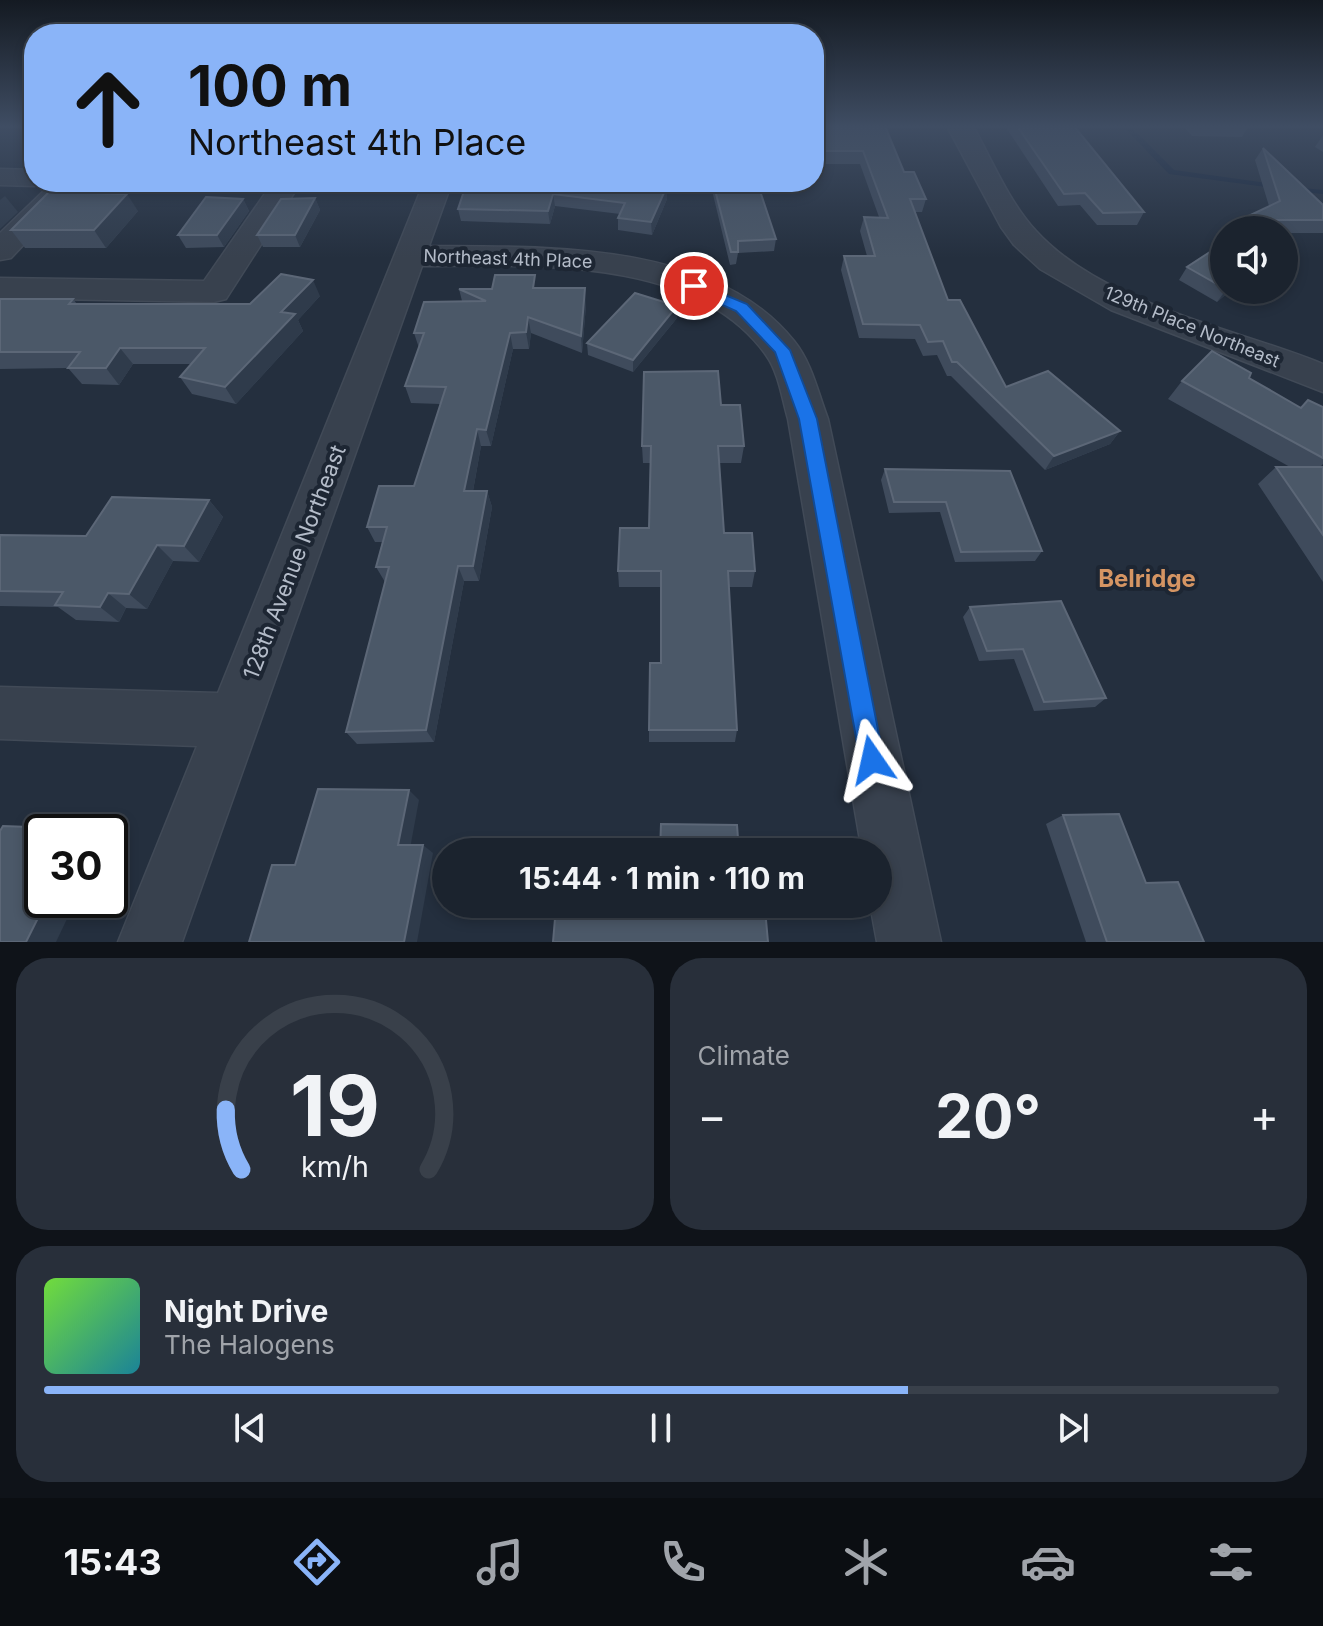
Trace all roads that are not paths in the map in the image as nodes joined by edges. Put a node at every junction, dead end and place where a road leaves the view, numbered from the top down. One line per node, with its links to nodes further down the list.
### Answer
1 (985, 170): 10 (street, 129th Place Northeast)
2 (0, 177): 3 (street)
3 (24, 178)
4 (59, 192): 7 (street)
5 (280, 192): 9 (street)
6 (434, 192): 8 (street, 128th Avenue Northeast)
7 (0, 251)
8 (411, 256): 12 (street, 128th Avenue Northeast); 14 (street, Northeast 4th Place)
9 (0, 288)
10 (1319, 369)
11 (0, 713): 12 (street)
12 (233, 720): 13 (street, 128th Avenue Northeast)
13 (150, 942)
14 (909, 942)

